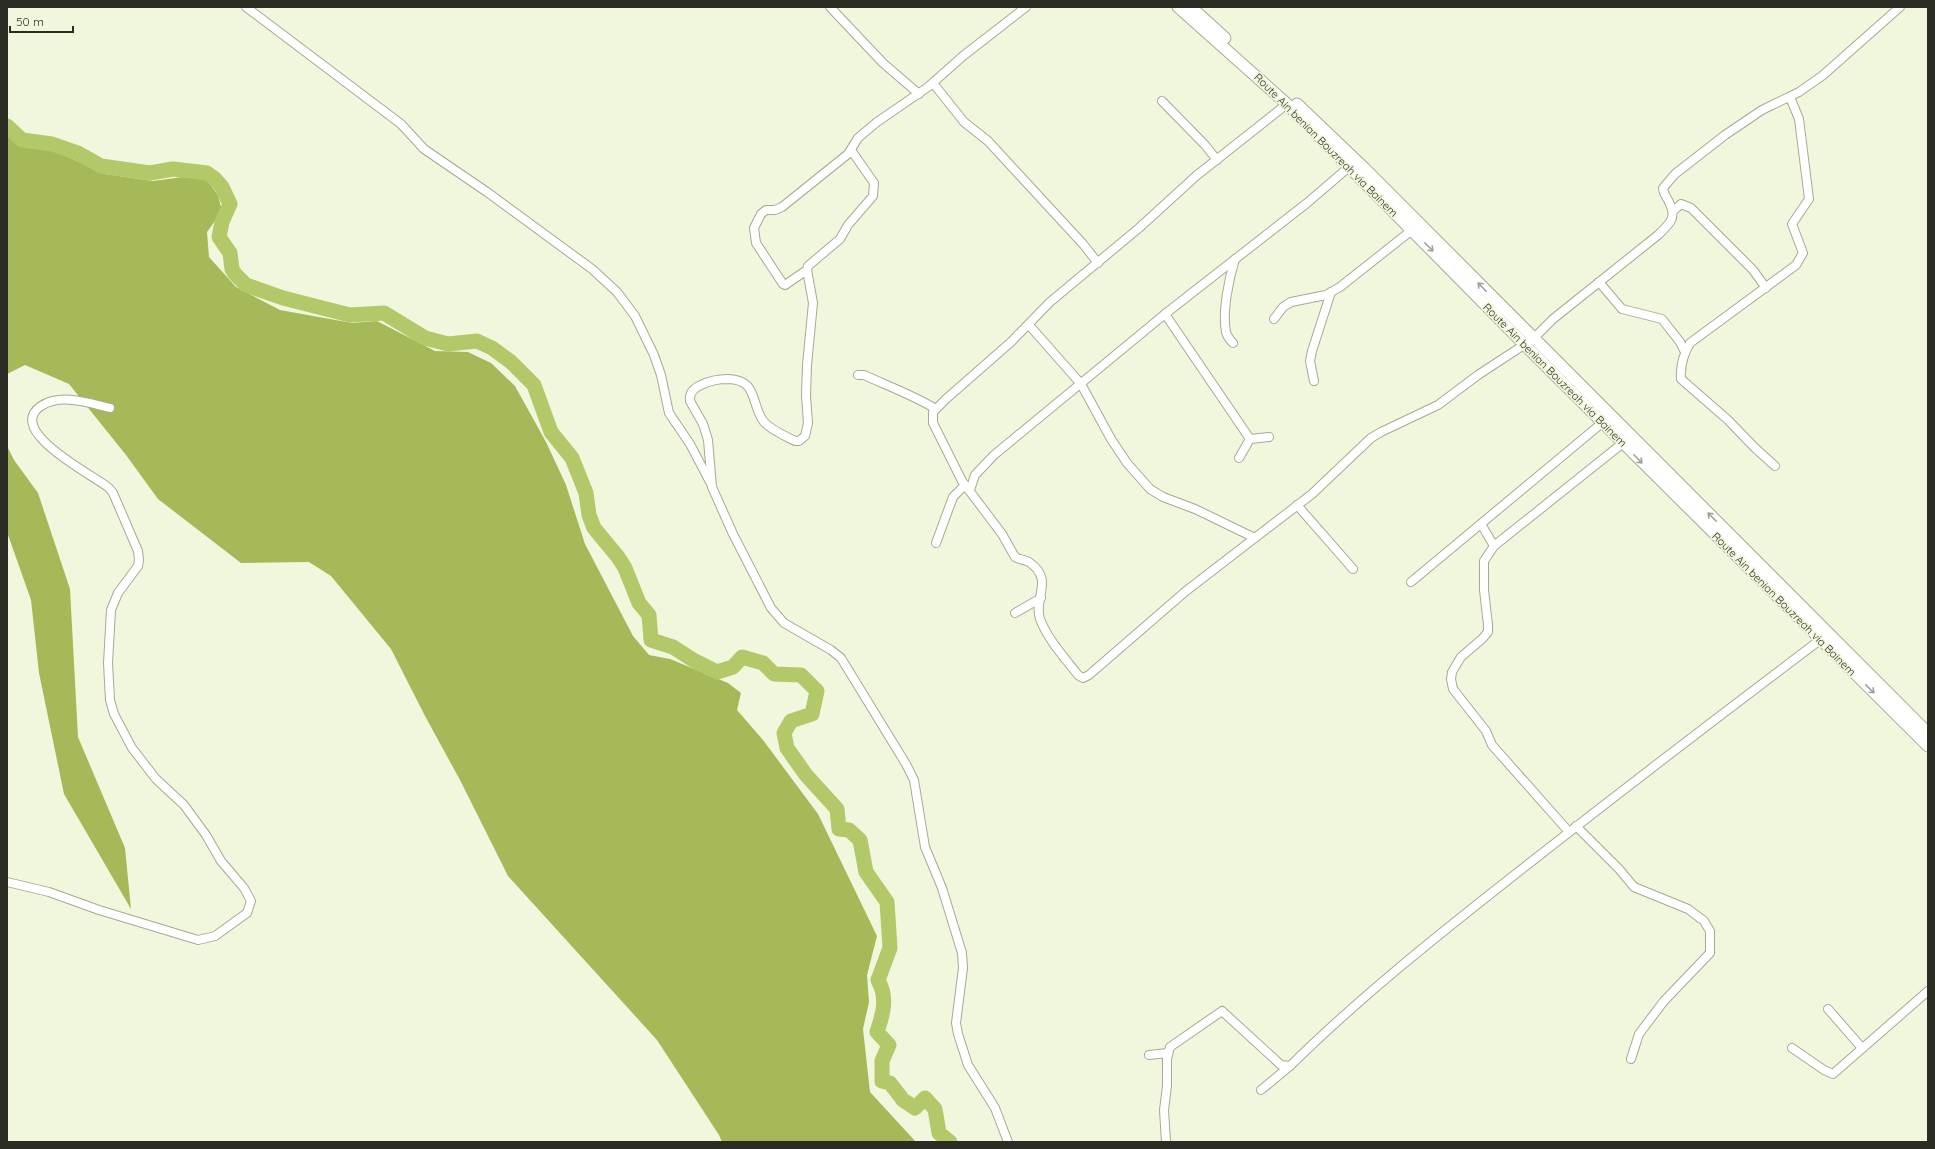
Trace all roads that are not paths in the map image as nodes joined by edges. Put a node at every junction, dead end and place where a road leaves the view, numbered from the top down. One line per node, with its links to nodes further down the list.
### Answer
1 (246, 7): 40 (street)
2 (830, 7): 8 (street)
3 (1026, 7): 7 (street)
4 (1178, 7): 11 (main road, Route Ain benian Bouzreah via Bainem)
5 (1191, 7): 26 (main road, Route Ain benian Bouzreah via Bainem, one-way to 5)
6 (1900, 7): 9 (street)
7 (933, 83): 8 (street); 18 (street)
8 (918, 94): 12 (street)
9 (1790, 97): 15 (street); 21 (street)
10 (1162, 101): 13 (street)
11 (1287, 104): 13 (street); 14 (main road, Route Ain benian Bouzreah via Bainem)
12 (851, 150): 19 (street); 19 (street)
13 (1217, 160): 18 (street)
14 (1349, 167): 16 (main road, Route Ain benian Bouzreah via Bainem); 17 (street)
15 (1673, 211): 20 (street); 21 (street)
16 (1412, 230): 22 (street); 26 (main road, Route Ain benian Bouzreah via Bainem, one-way to 26)
17 (1235, 259): 23 (street); 27 (street)
18 (1098, 263): 25 (street)
19 (807, 270): 40 (street)
20 (1599, 282): 26 (street); 28 (street)
21 (1766, 288): 28 (street)
22 (1331, 292): 24 (street); 30 (street)
23 (1165, 314): 31 (street); 36 (street)
24 (1274, 319)
25 (1029, 325): 31 (street); 33 (street)
26 (1529, 342): 34 (main road, Route Ain benian Bouzreah via Bainem); 42 (street); 52 (main road, Route Ain benian Bouzreah via Bainem, one-way to 26)
27 (1232, 343)
28 (1685, 352): 39 (street)
29 (858, 375): 33 (street)
30 (1314, 381)
31 (1081, 384): 41 (street); 44 (street)
32 (110, 408): 56 (street)
33 (936, 409): 41 (street)
34 (1602, 423): 37 (main road, Route Ain benian Bouzreah via Bainem); 43 (street)
35 (1269, 437): 36 (street)
36 (1250, 439): 38 (street)
37 (1623, 443): 46 (street); 51 (main road, Route Ain benian Bouzreah via Bainem, one-way to 51)
38 (1239, 458)
39 (1775, 466)
40 (712, 487): 66 (street)
41 (967, 488): 45 (street); 49 (street)
42 (1297, 505): 44 (street); 47 (street)
43 (1481, 524): 46 (street); 48 (street)
44 (1256, 538): 49 (street)
45 (936, 543)
46 (1494, 546): 55 (street)
47 (1353, 569)
48 (1411, 582)
49 (1041, 598): 50 (street)
50 (1015, 613)
51 (1820, 640): 53 (main road, Route Ain benian Bouzreah via Bainem, one-way to 53); 54 (street)
52 (1928, 733)
53 (1928, 746)
54 (1576, 826): 55 (street); 63 (street)
55 (1569, 832): 64 (street)
56 (7, 882)
57 (1928, 990): 60 (street)
58 (1828, 1009): 60 (street)
59 (1792, 1048): 60 (street)
60 (1862, 1048)
61 (1168, 1053): 62 (street); 64 (street); 67 (street)
62 (1149, 1055)
63 (1631, 1059)
64 (1290, 1066): 65 (street)
65 (1261, 1090)
66 (1008, 1142)
67 (1166, 1142)

